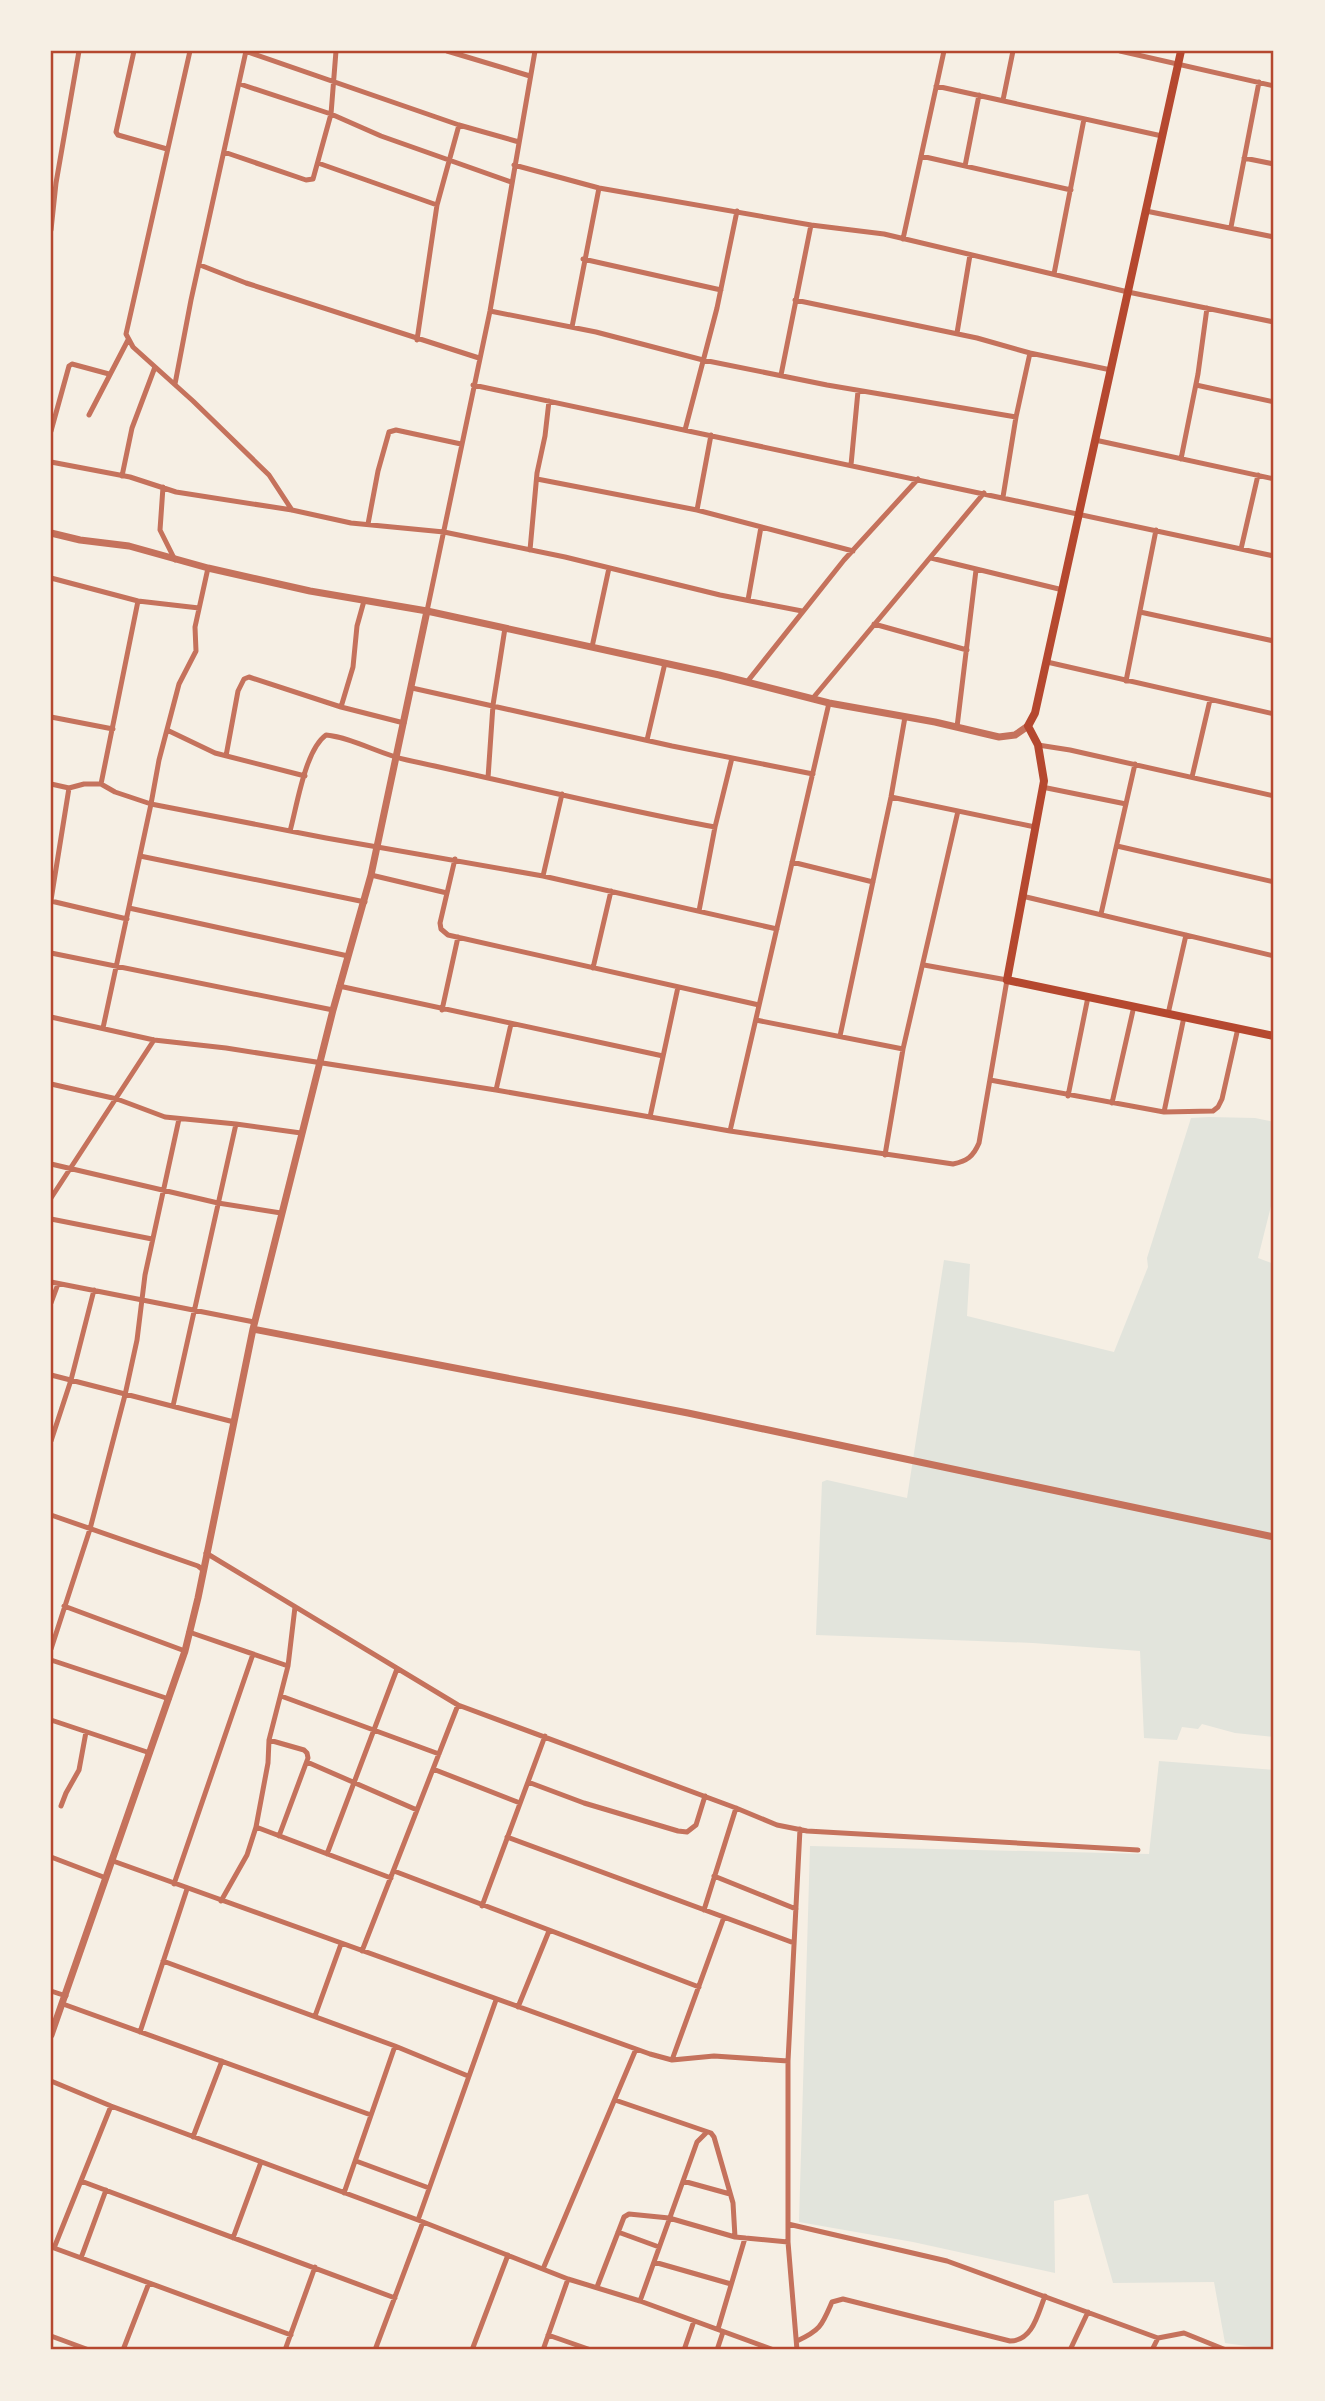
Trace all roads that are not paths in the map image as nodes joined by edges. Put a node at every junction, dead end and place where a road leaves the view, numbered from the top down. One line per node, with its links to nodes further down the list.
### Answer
1 (79, 51): 45 (street)
2 (134, 51): 28 (street)
3 (190, 51): 28 (street)
4 (246, 51): 16 (street); 18 (street)
5 (336, 51): 16 (street)
6 (447, 51): 13 (street)
7 (475, 51): 13 (street)
8 (535, 51): 15 (street)
9 (944, 51): 19 (street)
10 (1013, 51): 22 (street)
11 (1120, 51): 14 (street)
12 (1181, 51): 14 (main road)
13 (473, 59): 15 (street)
14 (1178, 64): 17 (street); 26 (main road)
15 (530, 76): 27 (street)
16 (333, 82): 23 (street); 25 (street)
17 (1259, 82): 20 (street); 31 (street)
18 (240, 84): 23 (street); 29 (street)
19 (936, 86): 21 (street); 30 (street)
20 (1274, 86)
21 (979, 96): 22 (street); 36 (street)
22 (1003, 100): 24 (street)
23 (331, 114): 32 (street); 33 (street)
24 (1084, 119): 26 (street); 39 (street)
25 (459, 125): 27 (street); 32 (street)
26 (1162, 136): 42 (main road)
27 (519, 142): 35 (street)
28 (167, 149): 60 (street)
29 (224, 152): 33 (street); 50 (street)
30 (921, 156): 36 (street); 47 (street)
31 (1244, 158): 34 (street); 44 (street)
32 (448, 160): 37 (street); 40 (street)
33 (317, 163): 40 (street)
34 (1274, 164)
35 (514, 165): 37 (street); 38 (street)
36 (965, 166): 39 (street)
37 (511, 182): 56 (street)
38 (599, 188): 41 (street); 49 (street)
39 (1071, 190): 51 (street)
40 (437, 205): 61 (street)
41 (737, 211): 43 (street); 52 (street)
42 (1146, 211): 44 (street); 53 (main road)
43 (811, 225): 47 (street); 54 (street)
44 (1231, 228): 46 (street)
45 (51, 230)
46 (1274, 237)
47 (903, 239): 48 (street)
48 (970, 254): 51 (street); 59 (street)
49 (583, 259): 52 (street); 58 (street)
50 (200, 265): 61 (street); 69 (street)
51 (1054, 274): 53 (street)
52 (721, 290): 64 (street)
53 (1128, 292): 55 (street); 66 (main road)
54 (796, 300): 59 (street); 68 (street)
55 (1207, 308): 57 (street); 71 (street)
56 (490, 311): 58 (street); 63 (street)
57 (1274, 322)
58 (572, 327): 64 (street)
59 (957, 333): 62 (street)
60 (128, 340): 65 (street); 67 (street)
61 (417, 340): 63 (street)
62 (1030, 353): 66 (street); 76 (street)
63 (479, 358): 70 (street)
64 (703, 360): 68 (street); 77 (street)
65 (155, 367): 69 (street); 85 (street)
66 (1111, 370): 80 (main road)
67 (109, 374): 75 (street); 78 (street)
68 (781, 375): 72 (street)
69 (175, 384): 93 (street)
70 (473, 385): 73 (street); 81 (street)
71 (1196, 385): 74 (street); 82 (street)
72 (858, 391): 76 (street); 84 (street)
73 (549, 401): 77 (street); 87 (street)
74 (1274, 402)
75 (89, 415)
76 (1016, 417): 92 (street)
77 (685, 430): 79 (street)
78 (51, 431)
79 (710, 435): 84 (street); 94 (street)
80 (1095, 440): 82 (street); 95 (main road)
81 (461, 444): 96 (street); 99 (street)
82 (1181, 459): 86 (street)
83 (51, 462): 85 (street)
84 (851, 465): 88 (street)
85 (122, 475): 90 (street)
86 (1258, 475): 89 (street); 101 (street)
87 (537, 479): 94 (street); 102 (street)
88 (918, 479): 91 (street); 103 (street)
89 (1274, 479)
90 (163, 487): 93 (street); 106 (street)
91 (984, 493): 92 (street); 105 (street)
92 (1003, 497): 95 (street)
93 (292, 510): 96 (street)
94 (697, 510): 97 (street)
95 (1079, 513): 98 (street); 111 (main road)
96 (368, 524): 99 (street)
97 (761, 527): 103 (street); 112 (street)
98 (1156, 530): 101 (street); 118 (street)
99 (444, 532): 102 (street); 116 (street)
100 (51, 533): 106 (street)
101 (1241, 549): 104 (street)
102 (530, 550): 108 (street)
103 (853, 551): 117 (street)
104 (1274, 556)
105 (931, 558): 109 (street); 119 (street)
106 (175, 559): 107 (street)
107 (208, 568): 114 (street); 115 (street)
108 (609, 568): 112 (street); 122 (street)
109 (976, 570): 111 (street); 123 (street)
110 (51, 578): 113 (street)
111 (1063, 590): 124 (main road)
112 (748, 600): 117 (street)
113 (138, 601): 115 (street); 140 (street)
114 (364, 601): 116 (street); 133 (street)
115 (199, 608): 141 (street)
116 (427, 611): 120 (street); 128 (street)
117 (802, 611): 127 (street)
118 (1140, 612): 121 (street); 126 (street)
119 (874, 624): 123 (street); 129 (street)
120 (505, 628): 122 (street); 132 (street)
121 (1274, 641)
122 (592, 647): 125 (street)
123 (967, 650): 139 (street)
124 (1047, 662): 126 (street); 138 (main road)
125 (665, 663): 127 (street); 142 (street)
126 (1126, 681): 130 (street)
127 (747, 682): 129 (street)
128 (411, 688): 132 (street); 137 (street)
129 (813, 698): 131 (street)
130 (1210, 700): 134 (street); 150 (street)
131 (829, 703): 135 (street); 148 (street)
132 (493, 705): 142 (street); 151 (street)
133 (341, 707): 137 (street); 144 (street)
134 (1274, 714)
135 (905, 717): 139 (street); 158 (street)
136 (51, 718): 140 (street)
137 (404, 723): 145 (street)
138 (1028, 726): 139 (street); 143 (main road)
139 (957, 727)
140 (113, 729): 153 (street)
141 (167, 730): 144 (street); 159 (street)
142 (647, 740): 146 (street)
143 (1038, 745): 147 (street); 154 (main road)
144 (226, 756): 149 (street)
145 (396, 757): 149 (street); 151 (street); 165 (street)
146 (732, 758): 148 (street); 162 (street)
147 (1135, 764): 150 (street); 160 (street)
148 (813, 774): 169 (street)
149 (305, 776): 164 (street)
150 (1192, 777): 157 (street)
151 (488, 778): 156 (street)
152 (51, 784): 155 (street)
153 (102, 784): 155 (street); 159 (street)
154 (1042, 787): 160 (street); 163 (main road)
155 (69, 788): 177 (street)
156 (562, 794): 162 (street); 171 (street)
157 (1274, 796)
158 (891, 797): 161 (street); 172 (street)
159 (151, 804): 164 (street); 167 (street)
160 (1126, 804): 166 (street)
161 (958, 811): 163 (street); 189 (street)
162 (715, 827): 180 (street)
163 (1035, 827): 176 (main road)
164 (290, 831): 165 (street)
165 (376, 845): 168 (street); 170 (street)
166 (1117, 846): 173 (street); 181 (street)
167 (140, 856): 178 (street); 179 (street)
168 (455, 859): 171 (street); 175 (street)
169 (792, 862): 172 (street); 183 (street)
170 (371, 875): 175 (street); 178 (street)
171 (543, 876): 174 (street)
172 (873, 882): 207 (street)
173 (1274, 882)
174 (611, 891): 180 (street); 191 (street)
175 (447, 893): 185 (street)
176 (1022, 896): 181 (street); 192 (main road)
177 (51, 900): 182 (street)
178 (365, 902): 188 (street)
179 (129, 908): 182 (street); 188 (street)
180 (699, 911): 183 (street)
181 (1101, 914): 184 (street)
182 (127, 919): 190 (street)
183 (777, 929): 196 (street)
184 (1186, 935): 187 (street); 200 (street)
185 (458, 937): 191 (street); 199 (street)
186 (51, 953): 190 (street)
187 (1274, 956)
188 (348, 957): 193 (street)
189 (924, 965): 192 (street); 210 (street)
190 (117, 967): 198 (street); 205 (street)
191 (593, 968): 194 (street)
192 (1007, 980): 195 (main road); 213 (street)
193 (339, 986): 198 (street); 199 (street)
194 (678, 987): 196 (street); 211 (street)
195 (1088, 997): 197 (main road); 216 (street)
196 (759, 1005): 203 (street)
197 (1134, 1006): 200 (main road); 218 (street)
198 (333, 1010): 212 (street)
199 (442, 1010): 204 (street)
200 (1168, 1014): 202 (main road)
201 (51, 1017): 205 (street)
202 (1184, 1017): 206 (main road); 219 (street)
203 (755, 1020): 207 (street); 223 (street)
204 (511, 1024): 211 (street); 215 (street)
205 (103, 1028): 209 (street)
206 (1238, 1028): 208 (main road); 219 (street)
207 (840, 1036): 210 (street)
208 (1274, 1036)
209 (154, 1040): 212 (street); 217 (street)
210 (903, 1049): 225 (street)
211 (663, 1056): 220 (street)
212 (320, 1063): 215 (street); 224 (street)
213 (990, 1080): 216 (street); 225 (street)
214 (51, 1084): 217 (street)
215 (496, 1090): 220 (street)
216 (1068, 1096): 218 (street)
217 (117, 1099): 221 (street); 227 (street)
218 (1112, 1103): 219 (street)
219 (1164, 1112)
220 (650, 1117): 223 (street)
221 (179, 1119): 222 (street); 228 (street)
222 (236, 1124): 224 (street); 230 (street)
223 (730, 1131): 225 (street)
224 (301, 1133): 231 (street)
225 (885, 1155)
226 (51, 1164): 227 (street)
227 (70, 1168): 228 (street); 229 (street)
228 (164, 1189): 230 (street); 233 (street)
229 (51, 1198)
230 (218, 1203): 231 (street); 238 (street)
231 (281, 1213): 239 (street)
232 (51, 1219): 233 (street)
233 (152, 1240): 236 (street)
234 (54, 1283): 235 (street); 237 (street)
235 (94, 1290): 236 (street); 241 (street)
236 (142, 1299): 238 (street); 242 (street)
237 (51, 1303)
238 (195, 1310): 239 (street); 243 (street)
239 (254, 1326): 244 (street); 248 (street)
240 (51, 1375): 241 (street)
241 (71, 1380): 242 (street); 245 (street)
242 (125, 1395): 243 (street); 247 (street)
243 (173, 1406): 244 (street)
244 (234, 1422): 249 (street)
245 (51, 1441)
246 (51, 1515): 247 (street)
247 (90, 1529): 250 (street); 251 (street)
248 (1274, 1537)
249 (206, 1553): 250 (street); 252 (street)
250 (203, 1570): 253 (street)
251 (64, 1606): 254 (street); 255 (street)
252 (295, 1606): 258 (street); 259 (street)
253 (190, 1632): 255 (street); 256 (street)
254 (51, 1649)
255 (185, 1651): 261 (street)
256 (253, 1654): 258 (street); 291 (street)
257 (51, 1660): 261 (street)
258 (288, 1666): 260 (street)
259 (397, 1669): 262 (street); 264 (street)
260 (281, 1696): 264 (street); 267 (street)
261 (169, 1699): 268 (street)
262 (458, 1705): 266 (street); 269 (street)
263 (51, 1720): 265 (street)
264 (374, 1731): 269 (street); 273 (street)
265 (86, 1732): 268 (street); 276 (street)
266 (545, 1736): 272 (street); 274 (street)
267 (269, 1740): 270 (street); 279 (street)
268 (150, 1752): 286 (street)
269 (439, 1754): 271 (street)
270 (307, 1762): 273 (street); 281 (street)
271 (433, 1769): 275 (street); 278 (street)
272 (528, 1782): 274 (street); 275 (street)
273 (354, 1783): 278 (street); 284 (street)
274 (705, 1796): 277 (street)
275 (520, 1803): 282 (street)
276 (61, 1806)
277 (736, 1808): 280 (street); 288 (street)
278 (417, 1810): 287 (street)
279 (256, 1827): 281 (street); 293 (street)
280 (800, 1829): 283 (street); 295 (street)
281 (279, 1836): 284 (street)
282 (506, 1837): 294 (street); 296 (street)
283 (1139, 1850)
284 (327, 1854): 290 (street)
285 (51, 1857): 289 (street)
286 (113, 1861): 289 (street); 291 (street)
287 (394, 1871): 290 (street); 294 (street)
288 (714, 1876): 295 (street); 296 (street)
289 (106, 1878): 305 (street)
290 (391, 1878): 301 (street)
291 (174, 1884): 292 (street)
292 (187, 1889): 293 (street); 302 (street)
293 (221, 1900): 300 (street)
294 (482, 1906): 298 (street)
295 (796, 1909): 299 (street)
296 (704, 1910): 297 (street)
297 (724, 1917): 299 (street); 303 (street)
298 (550, 1931): 303 (street); 308 (street)
299 (794, 1943): 316 (street)
300 (341, 1944): 301 (street); 309 (street)
301 (362, 1951): 306 (street)
302 (163, 1961): 309 (street); 310 (street)
303 (699, 1987): 314 (street)
304 (51, 1991): 305 (street)
305 (66, 1996): 307 (street)
306 (496, 2000): 308 (street); 317 (street)
307 (63, 2004): 310 (street); 311 (street)
308 (518, 2007): 313 (street)
309 (315, 2016): 312 (street)
310 (140, 2032): 315 (street)
311 (51, 2035)
312 (395, 2046): 317 (street); 321 (street)
313 (636, 2049): 314 (street); 319 (street)
314 (672, 2060): 316 (street)
315 (222, 2061): 321 (street); 323 (street)
316 (788, 2061): 334 (street)
317 (468, 2076): 328 (street)
318 (51, 2081): 320 (street)
319 (615, 2100): 322 (street); 346 (street)
320 (111, 2106): 323 (street); 326 (street)
321 (371, 2115): 324 (street)
322 (706, 2133): 327 (street); 331 (street)
323 (193, 2137): 325 (street)
324 (356, 2161): 328 (street); 330 (street)
325 (261, 2162): 330 (street); 337 (street)
326 (81, 2181): 329 (street); 341 (street)
327 (683, 2181): 331 (street); 332 (street)
328 (429, 2188): 333 (street)
329 (106, 2190): 337 (street); 343 (street)
330 (344, 2193): 333 (street)
331 (730, 2194): 336 (street)
332 (669, 2218): 335 (street); 336 (street); 340 (street)
333 (421, 2221): 342 (street); 352 (street)
334 (788, 2224): 339 (street); 351 (street)
335 (618, 2231): 340 (street); 350 (street)
336 (735, 2237): 338 (street)
337 (233, 2238): 345 (street)
338 (746, 2238): 339 (street); 349 (street)
339 (788, 2242): 361 (street)
340 (659, 2247): 344 (street)
341 (53, 2248): 343 (street)
342 (508, 2255): 346 (street); 367 (street)
343 (81, 2258): 348 (street)
344 (654, 2262): 349 (street); 353 (street)
345 (315, 2267): 352 (street); 357 (street)
346 (543, 2269): 347 (street)
347 (568, 2278): 350 (street); 358 (street)
348 (149, 2283): 357 (street); 364 (street)
349 (731, 2284): 356 (street)
350 (597, 2287): 353 (street)
351 (1045, 2296): 354 (street); 361 (street)
352 (395, 2298): 366 (street)
353 (640, 2301): 355 (street)
354 (1088, 2312): 360 (street); 374 (street)
355 (694, 2321): 356 (street); 370 (street)
356 (720, 2331): 371 (street); 372 (street)
357 (291, 2335): 365 (street)
358 (548, 2335): 368 (street); 369 (street)
359 (51, 2336): 363 (street)
360 (1158, 2338): 362 (street); 375 (street)
361 (797, 2341): 373 (street)
362 (1209, 2344): 376 (street); 377 (street)
363 (89, 2350)
364 (123, 2350)
365 (285, 2350)
366 (375, 2350)
367 (472, 2350)
368 (543, 2350)
369 (591, 2350)
370 (684, 2350)
371 (717, 2350)
372 (774, 2350)
373 (797, 2350)
374 (1070, 2350)
375 (1152, 2350)
376 (1206, 2350)
377 (1226, 2350)

